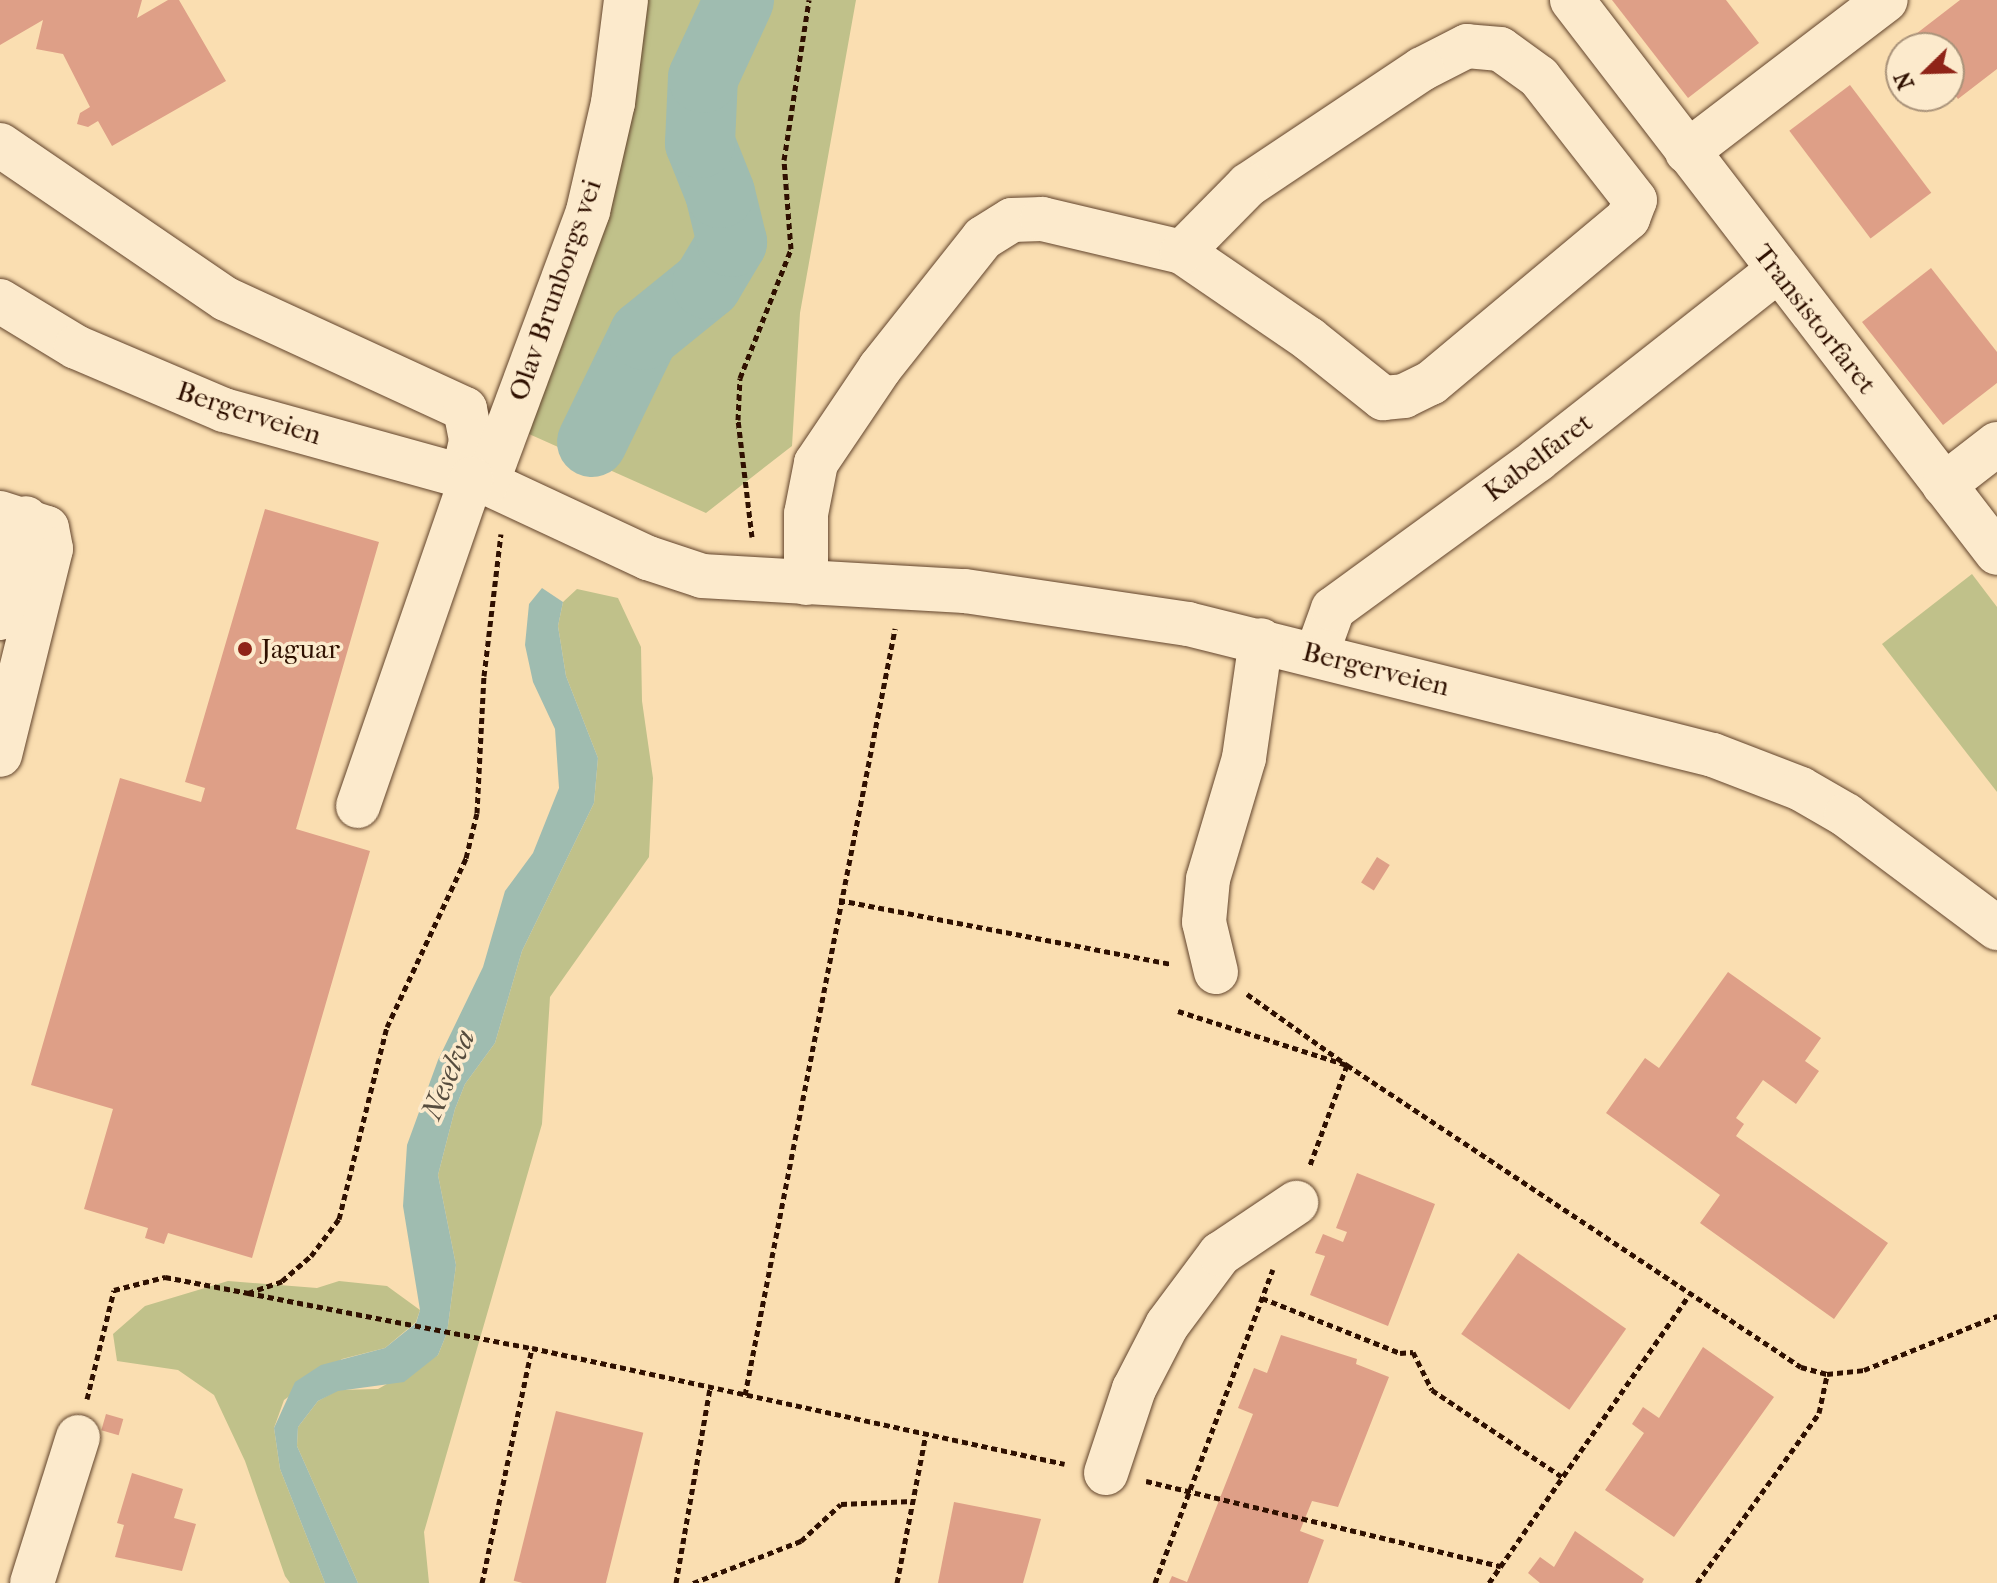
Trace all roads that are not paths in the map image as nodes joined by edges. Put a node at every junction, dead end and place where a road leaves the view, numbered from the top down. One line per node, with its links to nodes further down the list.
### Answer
1 (626, 0): 11 (street, Olav Brunborgs vei)
2 (1572, 0): 5 (street, Transistorfaret)
3 (1886, 0): 5 (street)
4 (0, 145): 11 (street)
5 (1687, 152): 7 (street, Transistorfaret)
6 (1182, 252): 6 (street); 14 (street)
7 (1777, 271): 10 (street, Transistorfaret); 17 (street, Kabelfaret)
8 (0, 301): 11 (street, Bergerveien)
9 (1997, 444): 10 (street)
10 (1944, 485): 13 (street, Transistorfaret)
11 (487, 491): 14 (street, Bergerveien); 19 (street)
12 (13, 516): 15 (street); 18 (street)
13 (1997, 553)
14 (806, 583): 16 (street, Bergerveien)
15 (0, 618)
16 (1261, 640): 17 (street, Bergerveien); 21 (street)
17 (1317, 653): 20 (street, Bergerveien)
18 (0, 755)
19 (358, 806)
20 (1994, 921)
21 (1216, 972)
22 (1296, 1203): 24 (street)
23 (78, 1437): 25 (street)
24 (1106, 1473)
25 (32, 1583)

